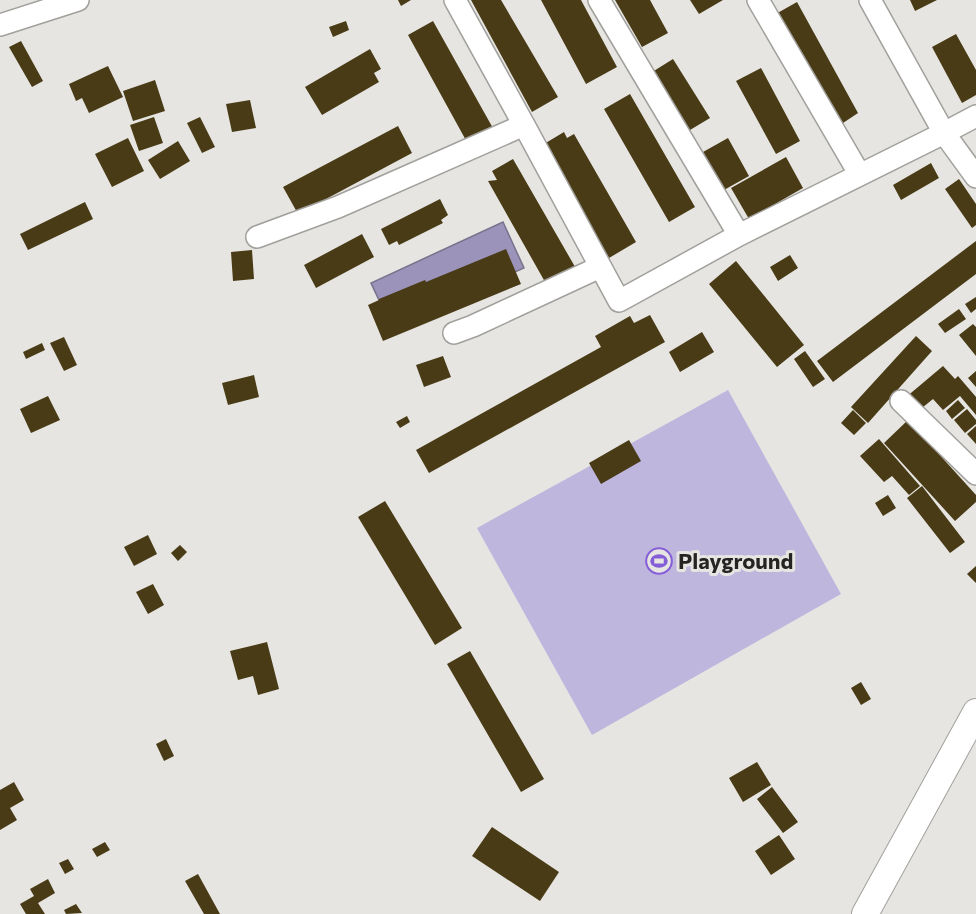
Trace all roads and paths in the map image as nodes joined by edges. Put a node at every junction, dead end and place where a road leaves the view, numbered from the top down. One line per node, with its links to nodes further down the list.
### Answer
1 (78, 0): 6 (street)
2 (455, 0): 8 (street)
3 (599, 0): 12 (street)
4 (758, 0): 10 (street)
5 (870, 0): 9 (street)
6 (0, 25)
7 (976, 116): 9 (street)
8 (524, 125): 13 (street); 14 (street)
9 (944, 133): 10 (street); 11 (street)
10 (860, 175): 12 (street)
11 (976, 177)
12 (739, 235): 14 (street)
13 (256, 237)
14 (600, 267): 15 (street)
15 (454, 333)
16 (901, 401): 17 (street)
17 (976, 474)
18 (976, 712): 19 (street)
19 (865, 914)

